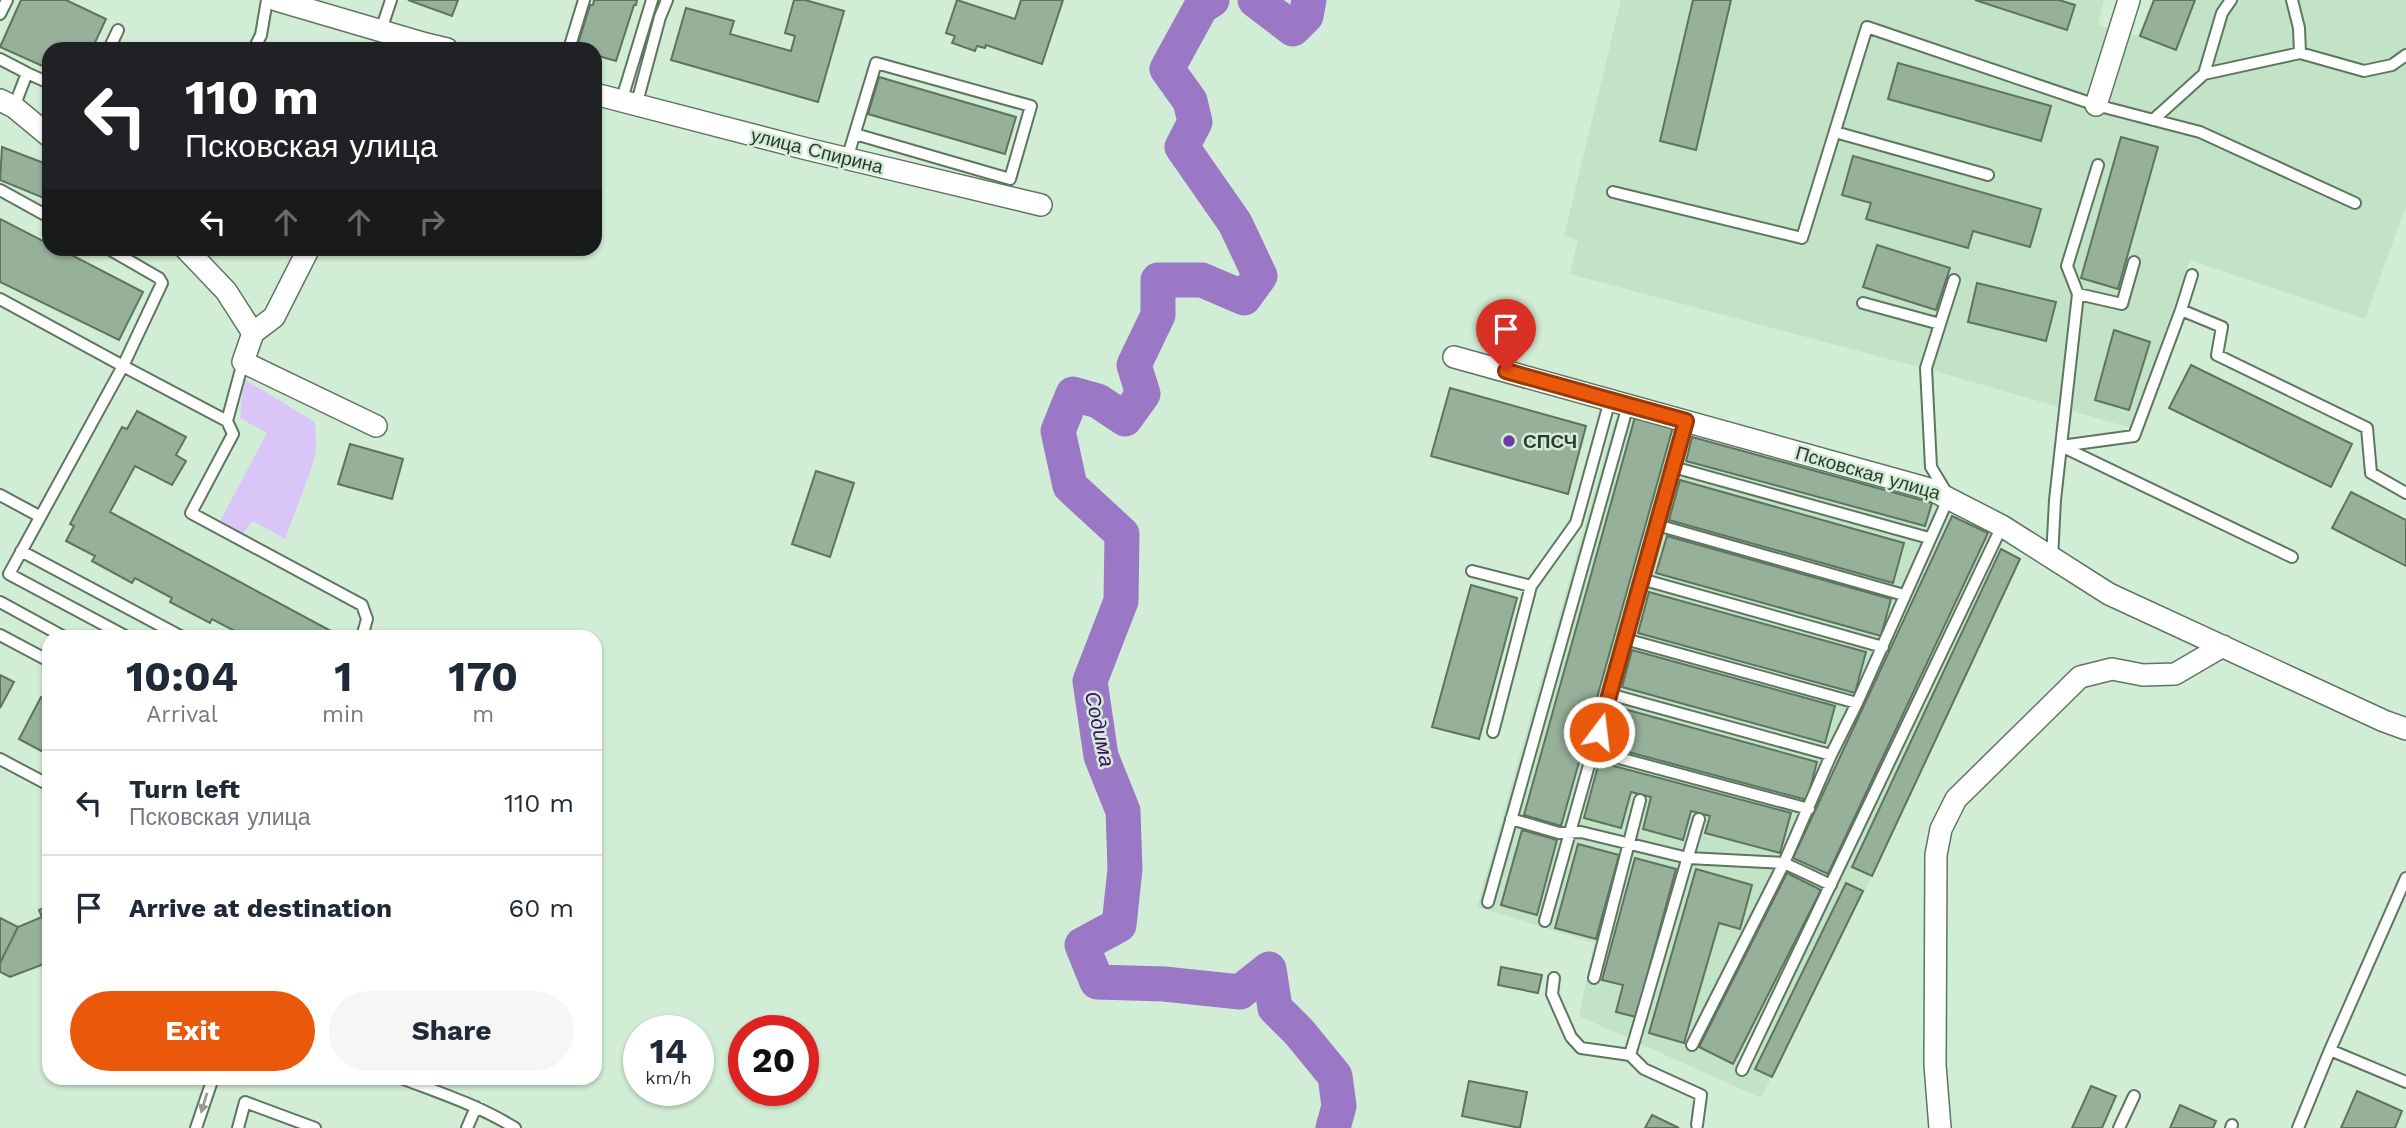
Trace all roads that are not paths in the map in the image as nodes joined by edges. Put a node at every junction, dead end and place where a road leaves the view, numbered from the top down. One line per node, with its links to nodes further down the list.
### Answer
1 (7, 0): 11 (lane)
2 (267, 0): 15 (lane)
3 (277, 0): 13 (street)
4 (391, 0): 13 (lane)
5 (584, 0): 17 (lane)
6 (652, 0): 26 (lane)
7 (667, 0): 26 (lane)
8 (2129, 0): 27 (street)
9 (2231, 0): 22 (lane)
10 (2292, 0): 18 (lane)
11 (0, 14)
12 (118, 30): 14 (lane)
13 (381, 30): 16 (street)
14 (112, 42)
15 (257, 42)
16 (417, 42)
17 (571, 42)
18 (2300, 53): 19 (lane); 22 (lane)
19 (2406, 54)
20 (0, 60): 21 (lane)
21 (27, 73): 23 (lane); 25 (lane)
22 (2204, 74): 28 (lane)
23 (42, 80)
24 (602, 96): 26 (street, улица Спирина)
25 (7, 103): 29 (street)
26 (628, 104): 32 (street, улица Спирина)
27 (2096, 106): 28 (lane); 30 (lane)
28 (2153, 120): 38 (lane)
29 (42, 130)
30 (1835, 132): 34 (lane); 37 (lane)
31 (855, 134): 32 (lane); 35 (lane); 35 (lane)
32 (847, 159): 35 (street, улица Спирина)
33 (2098, 165): 47 (lane)
34 (1987, 175)
35 (1009, 187): 39 (street, улица Спирина)
36 (0, 190): 40 (lane)
37 (1613, 192)
38 (2355, 203)
39 (1041, 205)
40 (42, 213)
41 (121, 256): 55 (lane)
42 (193, 256): 52 (street)
43 (305, 256): 52 (street)
44 (2134, 262): 47 (lane)
45 (2192, 275): 50 (lane)
46 (1954, 280): 51 (lane)
47 (2078, 295): 60 (lane)
48 (0, 299): 55 (lane)
49 (1863, 303): 51 (lane)
50 (2181, 310): 60 (lane); 62 (lane)
51 (1940, 324): 64 (lane)
52 (253, 333): 54 (street)
53 (1454, 357): 56 (street, Псковская улица)
54 (243, 362): 57 (lane); 59 (street)
55 (123, 366): 57 (lane); 65 (lane)
56 (1619, 403): 58 (street, Псковская улица); 74 (lane); 96 (lane)
57 (227, 421): 80 (lane)
58 (1686, 421): 61 (lane); 64 (street, Псковская улица)
59 (376, 426)
60 (2061, 446): 70 (lane); 71 (lane)
61 (1673, 467): 66 (lane); 68 (lane)
62 (2406, 493)
63 (0, 495): 65 (lane)
64 (1949, 497): 67 (street, Псковская улица); 68 (lane)
65 (39, 516): 69 (lane)
66 (1657, 525): 73 (lane); 75 (lane)
67 (2002, 526): 71 (street, Псковская улица); 103 (lane)
68 (1929, 538): 75 (lane)
69 (21, 551): 78 (lane); 79 (lane)
70 (2292, 557)
71 (2052, 559): 83 (street, Псковская улица)
72 (1472, 571): 74 (lane)
73 (1642, 579): 82 (lane); 84 (lane)
74 (1531, 586): 89 (lane)
75 (1904, 595): 84 (lane)
76 (0, 602): 77 (lane)
77 (51, 630)
78 (114, 630)
79 (169, 630)
80 (364, 630)
81 (0, 635): 85 (lane)
82 (1625, 639): 86 (lane); 87 (lane)
83 (2223, 646): 88 (street, Псковская улица); 123 (street)
84 (1883, 647): 87 (lane)
85 (42, 658)
86 (1609, 694): 90 (lane); 91 (lane)
87 (1857, 703): 91 (lane)
88 (2406, 729)
89 (1493, 732)
90 (1593, 751): 95 (lane); 98 (lane)
91 (1831, 755): 95 (lane)
92 (0, 759): 93 (lane)
93 (42, 781)
94 (1640, 800): 99 (lane)
95 (1809, 809): 101 (lane)
96 (1511, 819): 98 (lane); 104 (lane)
97 (1699, 819): 100 (lane)
98 (1570, 832): 99 (lane); 105 (lane)
99 (1629, 844): 100 (lane); 107 (lane)
100 (1688, 858): 101 (lane); 110 (lane)
101 (1784, 863): 103 (lane); 108 (lane)
102 (2406, 878): 109 (lane)
103 (1830, 886): 111 (lane)
104 (1488, 902)
105 (1545, 921)
106 (1554, 978): 110 (lane)
107 (1594, 978)
108 (1692, 1045)
109 (2330, 1050): 112 (lane); 125 (lane)
110 (1630, 1055): 117 (lane)
111 (1742, 1070)
112 (2406, 1082)
113 (211, 1085): 118 (lane, one-way to 118)
114 (419, 1085): 116 (lane)
115 (2134, 1096): 124 (lane)
116 (476, 1107): 121 (lane); 122 (lane)
117 (1698, 1125)
118 (196, 1128)
119 (238, 1128): 120 (lane)
120 (315, 1128)
121 (467, 1128)
122 (515, 1128)
123 (1940, 1128)
124 (2119, 1128)
125 (2298, 1128)

